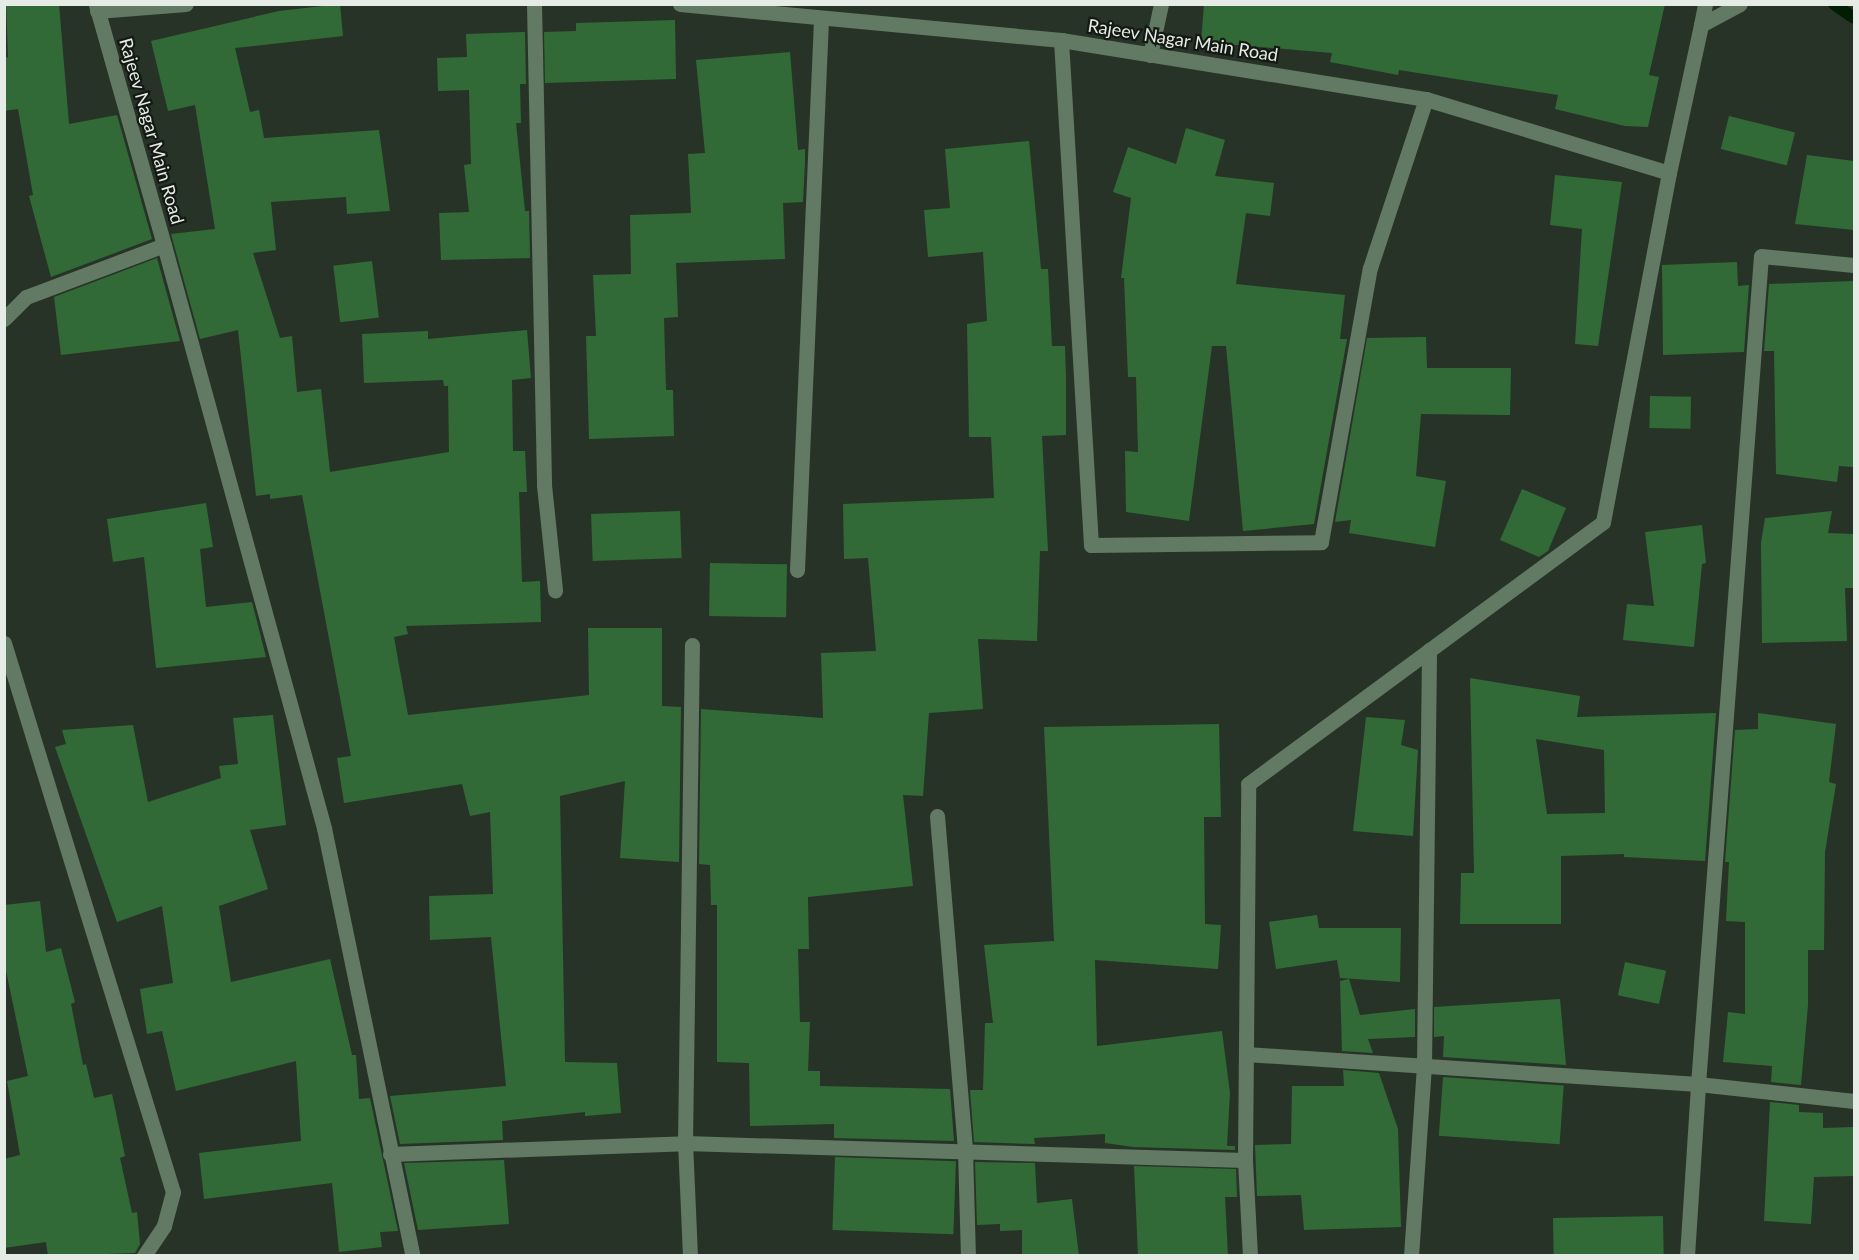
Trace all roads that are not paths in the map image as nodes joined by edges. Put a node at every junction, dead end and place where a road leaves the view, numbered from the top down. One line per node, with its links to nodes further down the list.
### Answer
1 (186, 4): 7 (street, Rajeev Nagar Main Road)
2 (534, 4): 18 (street)
3 (680, 4): 8 (street, Rajeev Nagar Main Road)
4 (1161, 4): 11 (street)
5 (1705, 4): 9 (street)
6 (1740, 4): 9 (street)
7 (97, 8): 14 (street, Rajeev Nagar Main Road)
8 (821, 20): 10 (street, Rajeev Nagar Main Road); 17 (street)
9 (1701, 25): 13 (street)
10 (1060, 40): 11 (street, Rajeev Nagar Main Road); 12 (street)
11 (1150, 55): 12 (street, Rajeev Nagar Main Road)
12 (1426, 99): 13 (street, Rajeev Nagar Main Road)
13 (1669, 173): 21 (street)
14 (164, 245): 16 (street, Rajeev Nagar Main Road); 29 (street)
15 (1854, 265): 25 (street)
16 (4, 319)
17 (797, 570)
18 (555, 590)
19 (4, 643): 31 (street)
20 (692, 645): 27 (street)
21 (1429, 650): 23 (street); 24 (street)
22 (937, 816): 28 (street)
23 (1246, 1054): 24 (street); 30 (street)
24 (1424, 1064): 25 (street); 36 (street)
25 (1698, 1084): 26 (street); 37 (street)
26 (1854, 1101)
27 (685, 1143): 28 (street); 29 (street); 33 (street)
28 (965, 1150): 30 (street); 34 (street)
29 (390, 1154): 32 (street)
30 (1245, 1160): 35 (street)
31 (144, 1256)
32 (413, 1256)
33 (690, 1256)
34 (968, 1256)
35 (1250, 1256)
36 (1411, 1256)
37 (1687, 1256)

